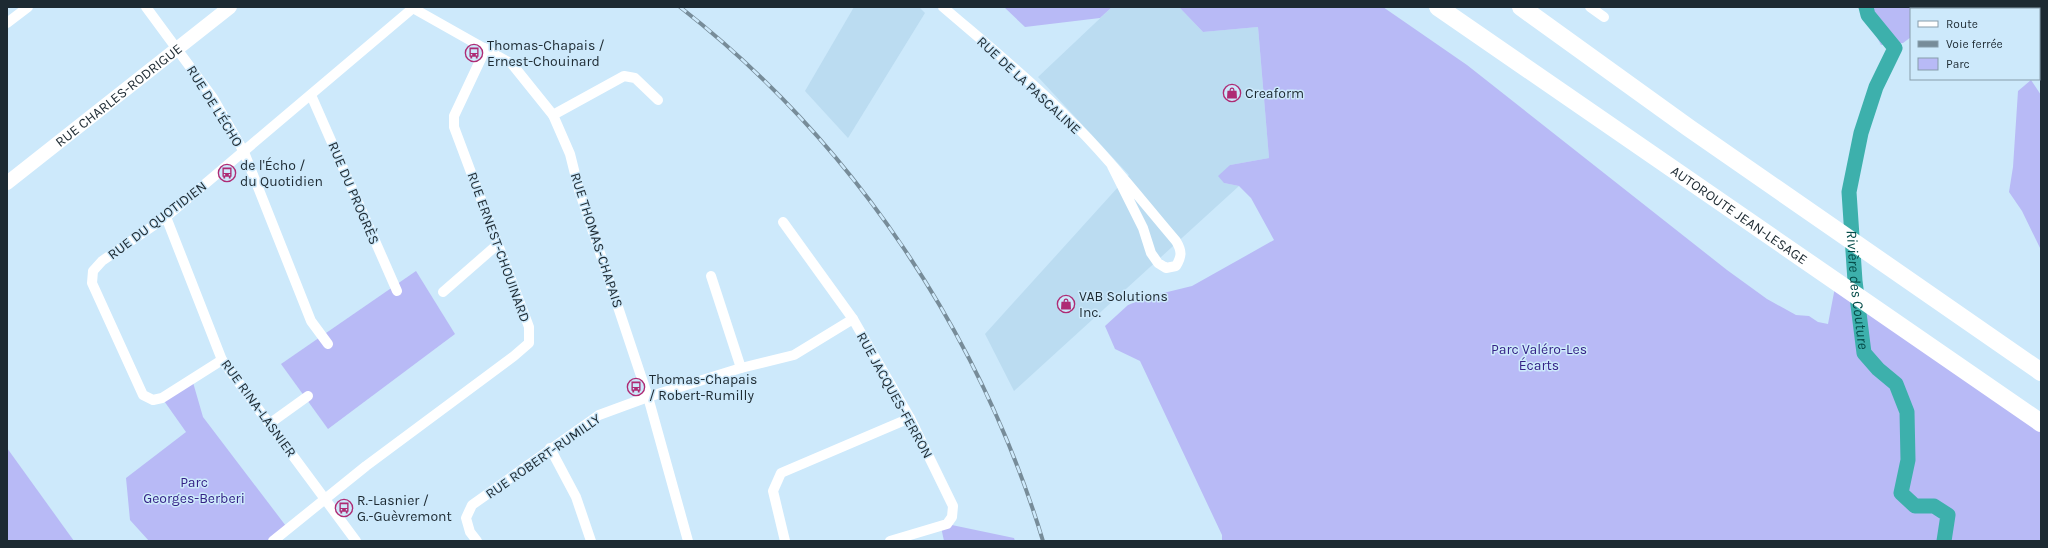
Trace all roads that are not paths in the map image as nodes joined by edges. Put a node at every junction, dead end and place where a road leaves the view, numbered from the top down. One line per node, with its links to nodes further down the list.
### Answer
1 (28, 7): 10 (street)
2 (146, 7): 11 (street, RUE DE L'ÉCHO)
3 (230, 7): 11 (street, RUE CHARLES-RODRIGUE)
4 (943, 7): 17 (street, RUE DE LA PASCALINE)
5 (1438, 7): 33 (highway, AUTOROUTE JEAN-LESAGE)
6 (1521, 7): 29 (highway)
7 (1590, 7): 9 (street)
8 (412, 8): 12 (street, RUE THOMAS-CHAPAIS); 13 (street, RUE DU QUOTIDIEN)
9 (1604, 17)
10 (7, 23)
11 (177, 48): 16 (street, RUE DE L'ÉCHO); 18 (street, RUE CHARLES-RODRIGUE)
12 (486, 48): 15 (street, RUE THOMAS-CHAPAIS); 21 (street, RUE ERNEST-CHOUINARD)
13 (311, 95): 16 (street, RUE DU QUOTIDIEN); 23 (street, RUE DU PROGRÈS)
14 (658, 100): 15 (street)
15 (553, 115): 31 (street, RUE THOMAS-CHAPAIS)
16 (244, 152): 19 (street, RUE DU QUOTIDIEN); 26 (street, RUE DE L'ÉCHO)
17 (1112, 166): 17 (street, RUE DE LA PASCALINE)
18 (7, 184)
19 (166, 217): 27 (street, RUE RINA-LASNIER); 27 (street, RUE DU QUOTIDIEN)
20 (783, 222): 25 (street, RUE JACQUES-FERRON)
21 (498, 244): 24 (street); 36 (street, RUE ERNEST-CHOUINARD)
22 (711, 276): 28 (street)
23 (396, 291)
24 (443, 292)
25 (853, 319): 28 (street, RUE ROBERT-RUMILLY); 32 (street, RUE JACQUES-FERRON)
26 (328, 344)
27 (222, 360): 34 (street, RUE RINA-LASNIER)
28 (741, 368): 31 (street, RUE ROBERT-RUMILLY)
29 (2041, 372)
30 (308, 396): 34 (street)
31 (648, 397): 35 (street, RUE ROBERT-RUMILLY); 41 (street, RUE THOMAS-CHAPAIS)
32 (910, 418): 42 (street); 43 (street, RUE JACQUES-FERRON)
33 (2041, 423)
34 (269, 424): 36 (street, RUE RINA-LASNIER)
35 (550, 448): 39 (street, RUE ROBERT-RUMILLY); 40 (street)
36 (326, 500): 37 (street); 38 (street, RUE RINA-LASNIER)
37 (273, 541)
38 (356, 541)
39 (477, 541)
40 (591, 541)
41 (688, 541)
42 (785, 541)
43 (890, 541)

